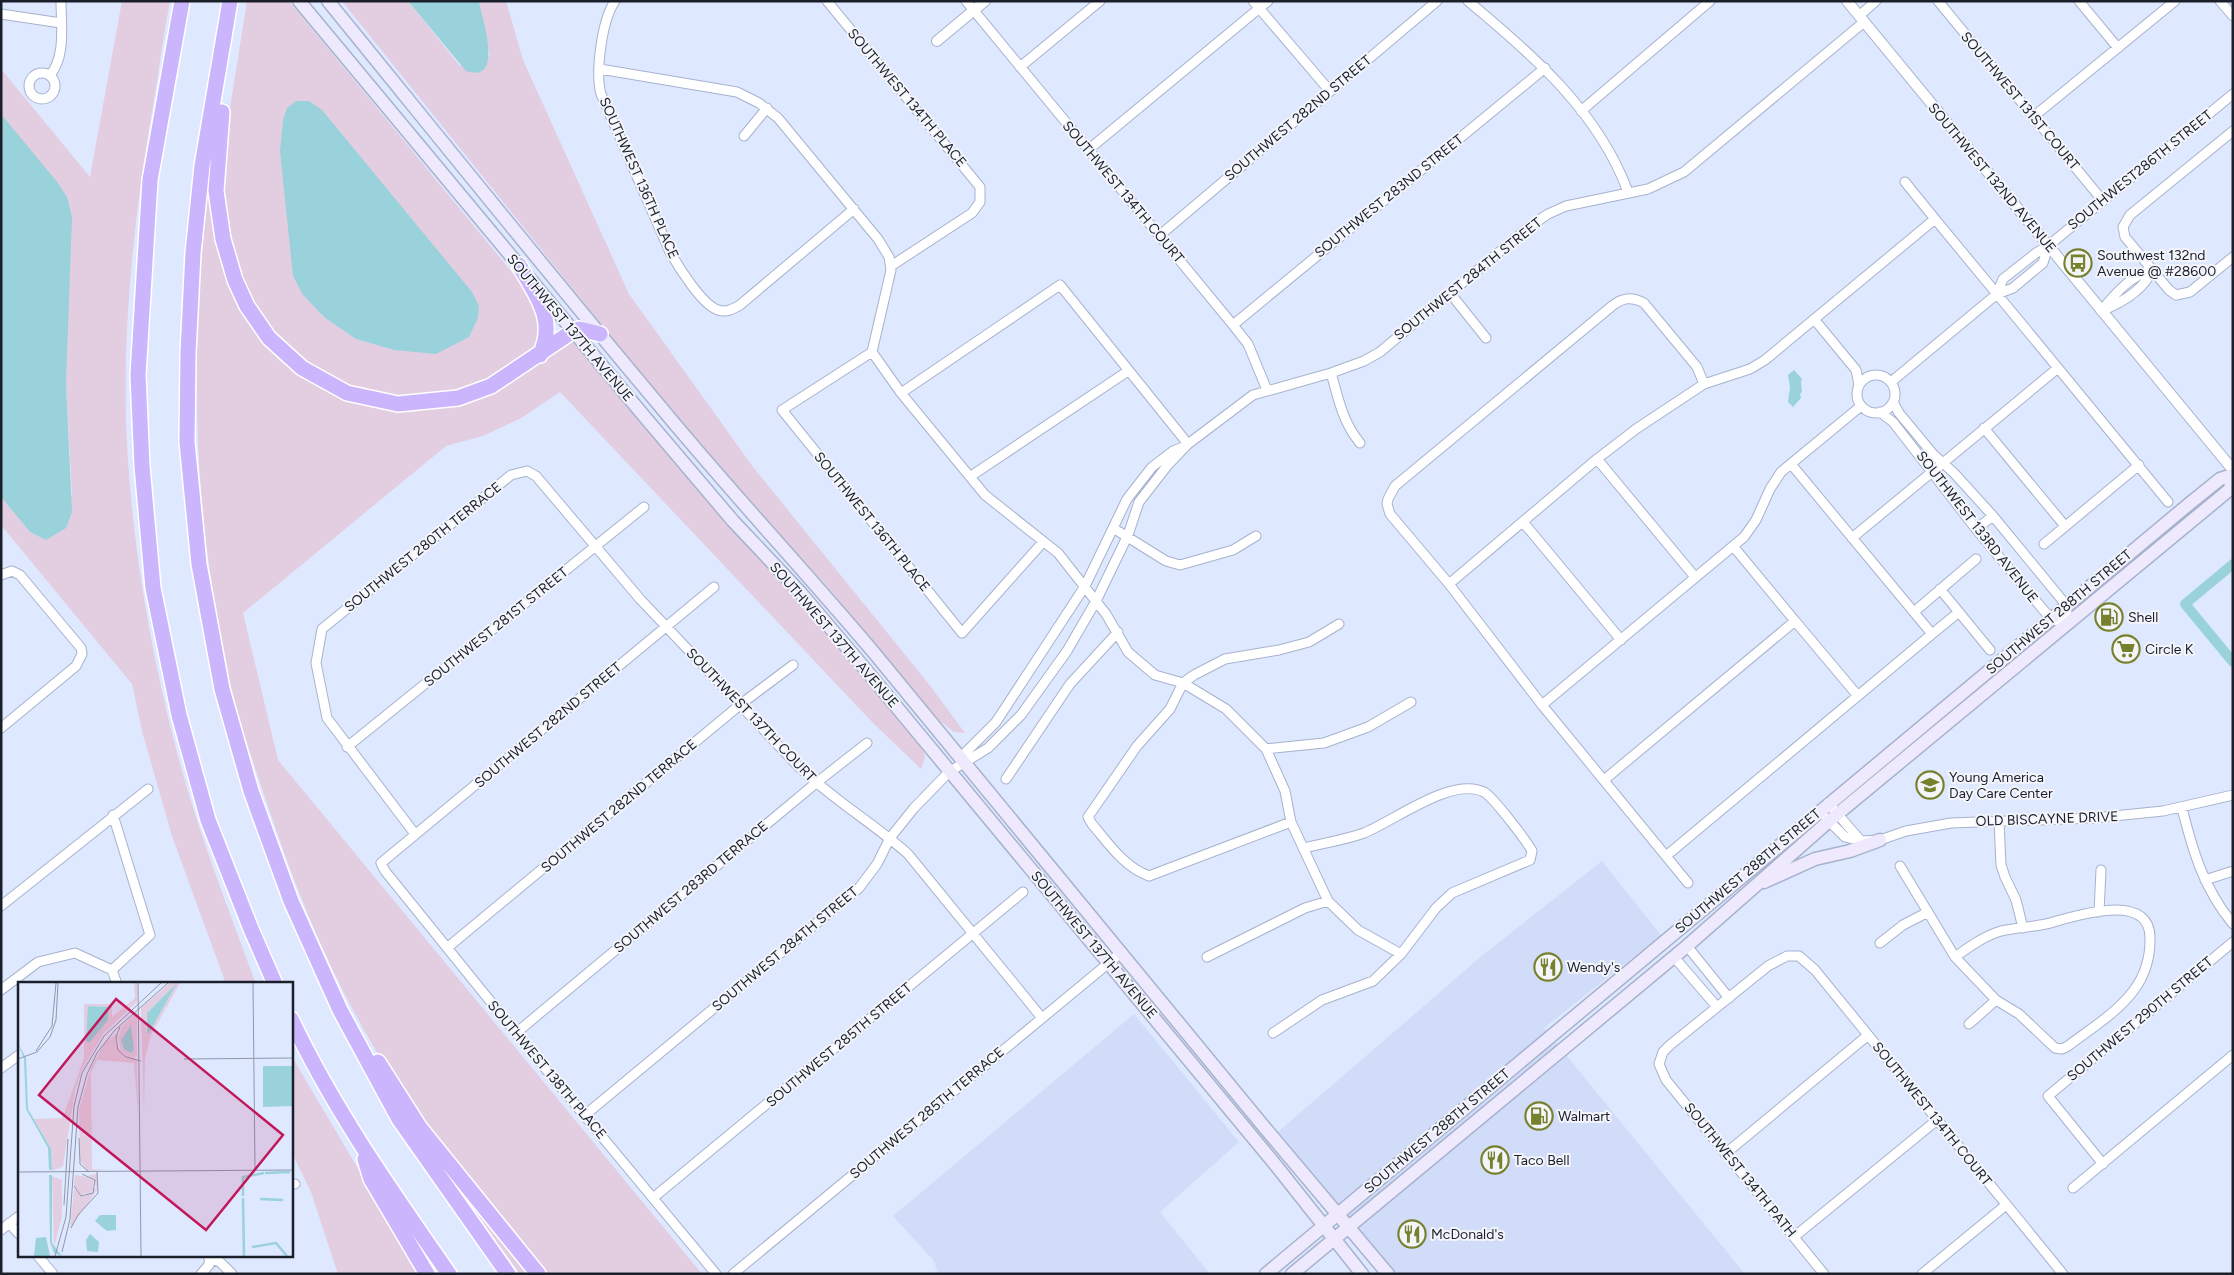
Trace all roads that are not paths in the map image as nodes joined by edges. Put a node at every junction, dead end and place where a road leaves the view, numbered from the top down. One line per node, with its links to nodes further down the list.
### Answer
1 (61, 1): 28 (street)
2 (182, 1): 181 (highway)
3 (230, 1): 186 (highway)
4 (234, 1): 63 (highway)
5 (299, 1): 51 (main road, SOUTHWEST 137TH AVENUE)
6 (328, 1): 60 (main road, SOUTHWEST 137TH AVENUE)
7 (615, 1): 33 (street, SOUTHWEST 136TH PLACE)
8 (827, 1): 52 (street, SOUTHWEST 134TH PLACE)
9 (966, 1): 24 (street, SOUTHWEST 134TH COURT)
10 (985, 1): 24 (street)
11 (1100, 1): 31 (street)
12 (1253, 1): 23 (street)
13 (1268, 1): 23 (street)
14 (1437, 1): 35 (street, SOUTHWEST 282ND STREET)
15 (1468, 1): 32 (street)
16 (1710, 1): 38 (street)
17 (1846, 1): 27 (street, SOUTHWEST 132ND AVENUE)
18 (1876, 1): 27 (street, SOUTHWEST 284TH STREET)
19 (1938, 1): 39 (street, SOUTHWEST 131ST COURT)
20 (2079, 1): 30 (street)
21 (2174, 1): 30 (street)
22 (2220, 1): 26 (street)
23 (1259, 9): 35 (street); 42 (street)
24 (973, 11): 29 (street); 31 (street, SOUTHWEST 134TH COURT)
25 (1, 14): 28 (street)
26 (2233, 16)
27 (1861, 19): 44 (street, SOUTHWEST 284TH STREET); 49 (street, SOUTHWEST 132ND AVENUE)
28 (61, 23): 34 (street)
29 (937, 41)
30 (2118, 48): 39 (street)
31 (1020, 67): 42 (street, SOUTHWEST 134TH COURT)
32 (1545, 68): 38 (street); 58 (street, SOUTHWEST 283ND STREET)
33 (600, 69): 37 (street); 46 (street, SOUTHWEST 136TH PLACE)
34 (50, 75)
35 (1329, 90): 48 (street, SOUTHWEST 282ND STREET)
36 (2233, 94): 45 (street, SOUTHWEST286TH STREET)
37 (767, 108): 41 (street); 46 (street)
38 (1581, 111): 44 (street)
39 (2033, 117): 45 (street, SOUTHWEST 131ST COURT)
40 (2233, 131): 53 (street)
41 (744, 136)
42 (1088, 150): 48 (street, SOUTHWEST 134TH COURT)
43 (1905, 182): 47 (street)
44 (1628, 192): 54 (street, SOUTHWEST 284TH STREET)
45 (2103, 201): 49 (street, SOUTHWEST286TH STREET)
46 (854, 209): 52 (street)
47 (1935, 219): 55 (street); 57 (street)
48 (1160, 236): 58 (street, SOUTHWEST 134TH COURT)
49 (2048, 246): 55 (street); 56 (street, SOUTHWEST 132ND AVENUE)
50 (2233, 257): 53 (street)
51 (519, 265): 59 (main road, SOUTHWEST 137TH AVENUE); 63 (highway)
52 (891, 266): 62 (street)
53 (2152, 270): 56 (street)
54 (1450, 293): 61 (street); 67 (street, SOUTHWEST 284TH STREET)
55 (1997, 294): 64 (street); 69 (street)
56 (2101, 311): 84 (street, SOUTHWEST 132ND AVENUE)
57 (1814, 319): 65 (street); 70 (street)
58 (1233, 325): 72 (street, SOUTHWEST 134TH COURT)
59 (573, 331): 60 (highway); 63 (highway); 137 (main road, SOUTHWEST 137TH AVENUE)
60 (600, 334): 136 (main road, SOUTHWEST 137TH AVENUE)
61 (1486, 338)
62 (872, 352): 73 (street); 100 (street, SOUTHWEST 136TH PLACE)
63 (540, 355)
64 (2058, 368): 77 (street); 83 (street)
65 (1856, 370): 68 (street); 71 (street)
66 (1128, 371): 73 (street); 79 (street); 88 (street)
67 (1331, 372): 72 (street, SOUTHWEST 284TH STREET); 78 (street)
68 (1871, 375): 69 (street); 71 (street)
69 (1891, 382): 74 (street)
70 (1704, 384): 80 (street); 107 (street)
71 (1859, 385): 75 (street)
72 (1267, 390): 79 (street, SOUTHWEST 284TH STREET)
73 (901, 393): 88 (street)
74 (1893, 402): 76 (street); 81 (street, SOUTHWEST 133RD AVENUE)
75 (1861, 406): 76 (street); 82 (street)
76 (1880, 412): 86 (street, SOUTHWEST 133RD AVENUE)
77 (1984, 428): 81 (street); 94 (street)
78 (1360, 443)
79 (1188, 444): 95 (street, SOUTHWEST 284TH STREET); 97 (street, SOUTHWEST 284TH STREET)
80 (1597, 459): 93 (street); 106 (street)
81 (1943, 463): 86 (street); 92 (street, SOUTHWEST 133RD AVENUE)
82 (1791, 464): 99 (street); 103 (street)
83 (2139, 465): 90 (street); 94 (street)
84 (2233, 470)
85 (526, 472): 102 (street, SOUTHWEST 137TH COURT); 134 (street, SOUTHWEST 280TH TERRACE)
86 (1932, 472): 96 (street, SOUTHWEST 133RD AVENUE); 99 (street)
87 (2233, 475): 112 (main road, SOUTHWEST 288TH STREET)
88 (971, 476): 100 (street)
89 (2233, 481): 118 (main road, SOUTHWEST 288TH STREET)
90 (2168, 502)
91 (644, 507): 102 (street, SOUTHWEST 281ST STREET)
92 (1993, 516): 96 (street); 112 (street, SOUTHWEST 133RD AVENUE)
93 (1523, 522): 107 (street); 122 (street)
94 (2065, 526): 101 (street)
95 (1113, 528): 97 (street); 108 (street, SOUTHWEST 284TH STREET)
96 (1976, 528): 115 (street, SOUTHWEST 133RD AVENUE)
97 (1128, 535): 98 (street); 111 (street, SOUTHWEST 284TH STREET)
98 (1256, 536)
99 (1852, 538): 113 (street)
100 (1043, 542): 108 (street)
101 (2044, 544)
102 (595, 546): 119 (street, SOUTHWEST 137TH COURT); 134 (street, SOUTHWEST 281ST STREET)
103 (1733, 546): 106 (street); 116 (street)
104 (1976, 559): 110 (street)
105 (1, 575): 130 (street)
106 (1695, 577): 122 (street)
107 (1449, 584): 129 (street)
108 (1085, 586): 111 (street); 136 (street, SOUTHWEST 284TH STREET)
109 (714, 587): 119 (street, SOUTHWEST 282ND STREET)
110 (1940, 589): 113 (street); 114 (street)
111 (1096, 601): 120 (street); 136 (street, SOUTHWEST 284TH STREET)
112 (2067, 606): 115 (main road, SOUTHWEST 288TH STREET); 118 (street)
113 (1914, 612): 121 (street)
114 (1959, 612): 121 (street); 123 (street)
115 (2051, 619): 118 (street); 131 (main road, SOUTHWEST 288TH STREET)
116 (1795, 621): 126 (street); 139 (street)
117 (1339, 624): 125 (street)
118 (2066, 624): 132 (main road, SOUTHWEST 288TH STREET)
119 (667, 626): 128 (street, SOUTHWEST 137TH COURT); 149 (street, SOUTHWEST 282ND STREET)
120 (1118, 632): 125 (street); 138 (street)
121 (1932, 634): 126 (street)
122 (1620, 640): 129 (street)
123 (1990, 650)
124 (793, 665): 128 (street, SOUTHWEST 282ND TERRACE)
125 (1183, 683): 135 (street); 148 (street)
126 (1858, 696): 153 (street)
127 (1411, 702): 135 (street)
128 (742, 704): 140 (street, SOUTHWEST 137TH COURT); 172 (street, SOUTHWEST 282ND TERRACE)
129 (1542, 705): 139 (street)
130 (1, 728)
131 (1919, 728): 132 (main road); 143 (main road, SOUTHWEST 288TH STREET)
132 (1928, 739): 146 (main road, SOUTHWEST 288TH STREET)
133 (868, 743): 140 (street, SOUTHWEST 283RD TERRACE)
134 (347, 747): 149 (street)
135 (1266, 749): 148 (street)
136 (963, 762): 137 (street, SOUTHWEST 284TH STREET); 173 (main road, SOUTHWEST 137TH AVENUE)
137 (950, 772): 150 (street, SOUTHWEST 284TH STREET); 178 (main road, SOUTHWEST 137TH AVENUE)
138 (1006, 779)
139 (1604, 780): 153 (street)
140 (816, 783): 150 (street, SOUTHWEST 137TH COURT); 190 (street, SOUTHWEST 283RD TERRACE)
141 (148, 789): 145 (street)
142 (2233, 795): 144 (street, OLD BISCAYNE DRIVE)
143 (1824, 807): 146 (street, OLD BISCAYNE DRIVE); 206 (main road, SOUTHWEST 288TH STREET)
144 (2182, 808): 147 (street, OLD BISCAYNE DRIVE); 158 (street)
145 (113, 815): 163 (street); 179 (street)
146 (1833, 817): 151 (street, OLD BISCAYNE DRIVE); 160 (main road, SOUTHWEST 288TH STREET)
147 (1999, 821): 151 (street, OLD BISCAYNE DRIVE); 167 (street)
148 (1291, 822): 152 (street)
149 (415, 834): 154 (street, SOUTHWEST 282ND STREET)
150 (890, 838): 168 (street, SOUTHWEST 137TH COURT); 198 (street, SOUTHWEST 284TH STREET)
151 (1880, 840): 160 (main road)
152 (1304, 848): 162 (street); 174 (street)
153 (1666, 856): 159 (street)
154 (382, 863): 172 (street, SOUTHWEST 138TH PLACE)
155 (1900, 866): 164 (street)
156 (2101, 870): 165 (street)
157 (2233, 871): 158 (street)
158 (2205, 880): 166 (street)
159 (1688, 883)
160 (1751, 888): 171 (main road, SOUTHWEST 288TH STREET)
161 (1023, 892): 168 (street, SOUTHWEST 285TH STREET)
162 (1328, 900): 174 (street); 175 (street)
163 (1, 906)
164 (1928, 912): 169 (street); 177 (street)
165 (2099, 912): 167 (street); 184 (street)
166 (2233, 924)
167 (2023, 928): 177 (street)
168 (972, 934): 187 (street, SOUTHWEST 137TH COURT); 204 (street, SOUTHWEST 285TH STREET)
169 (1880, 942)
170 (2233, 942): 202 (street, SOUTHWEST 290TH STREET)
171 (1686, 946): 176 (main road, SOUTHWEST 288TH STREET); 183 (street)
172 (447, 948): 190 (street, SOUTHWEST 138TH PLACE)
173 (1122, 952): 178 (street, SOUTHWEST 285TH TERRACE); 196 (main road, SOUTHWEST 137TH AVENUE)
174 (1401, 954): 191 (street)
175 (1207, 957)
176 (1674, 957): 185 (street); 210 (main road, SOUTHWEST 288TH STREET)
177 (1955, 957): 184 (street)
178 (1109, 963): 187 (street, SOUTHWEST 285TH TERRACE); 197 (main road, SOUTHWEST 137TH AVENUE)
179 (112, 970): 180 (street); 182 (street)
180 (116, 982)
181 (274, 982)
182 (1, 990)
183 (1729, 998): 185 (street); 192 (street, SOUTHWEST 134TH COURT)
184 (1996, 1000): 189 (street)
185 (1717, 1008): 201 (street, SOUTHWEST 134TH PATH)
186 (340, 1010): 222 (highway); 223 (highway)
187 (1042, 1018): 225 (street, SOUTHWEST 285TH TERRACE)
188 (292, 1021): 200 (highway)
189 (1969, 1024)
190 (516, 1033): 198 (street, SOUTHWEST 138TH PLACE)
191 (1273, 1033)
192 (1867, 1036): 199 (street, SOUTHWEST 134TH COURT); 201 (street)
193 (2233, 1055): 202 (street)
194 (18, 1056): 195 (street)
195 (1, 1068)
196 (1240, 1097): 197 (main road); 206 (main road, SOUTHWEST 137TH AVENUE)
197 (1228, 1107): 209 (main road, SOUTHWEST 137TH AVENUE)
198 (585, 1115): 204 (street, SOUTHWEST 138TH PLACE)
199 (1937, 1120): 205 (street, SOUTHWEST 134TH COURT); 213 (street)
200 (359, 1141): 220 (highway); 221 (highway)
201 (1725, 1154): 213 (street, SOUTHWEST 134TH PATH)
202 (2103, 1164): 203 (street)
203 (2073, 1188)
204 (654, 1198): 224 (street, SOUTHWEST 138TH PLACE)
205 (2006, 1205): 231 (street); 232 (street, SOUTHWEST 134TH COURT)
206 (1338, 1213): 209 (main road, SOUTHWEST 288TH STREET); 210 (main road, SOUTHWEST 137TH AVENUE)
207 (18, 1217): 208 (street)
208 (9, 1223): 211 (street); 212 (street)
209 (1324, 1226): 214 (main road, SOUTHWEST 137TH AVENUE); 226 (main road, SOUTHWEST 288TH STREET)
210 (1349, 1227): 214 (main road, SOUTHWEST 288TH STREET); 229 (main road, SOUTHWEST 137TH AVENUE)
211 (1, 1230)
212 (18, 1233)
213 (1794, 1237): 230 (street, SOUTHWEST 134TH PATH)
214 (1334, 1239): 227 (main road, SOUTHWEST 288TH STREET); 228 (main road, SOUTHWEST 137TH AVENUE)
215 (40, 1258): 217 (street)
216 (210, 1258): 218 (street); 219 (street)
217 (53, 1274)
218 (200, 1274)
219 (232, 1274)
220 (427, 1274)
221 (449, 1274)
222 (508, 1274)
223 (538, 1274)
224 (716, 1274)
225 (733, 1274)
226 (1266, 1274)
227 (1292, 1274)
228 (1362, 1274)
229 (1388, 1274)
230 (1824, 1274)
231 (1922, 1274)
232 (2063, 1274)

